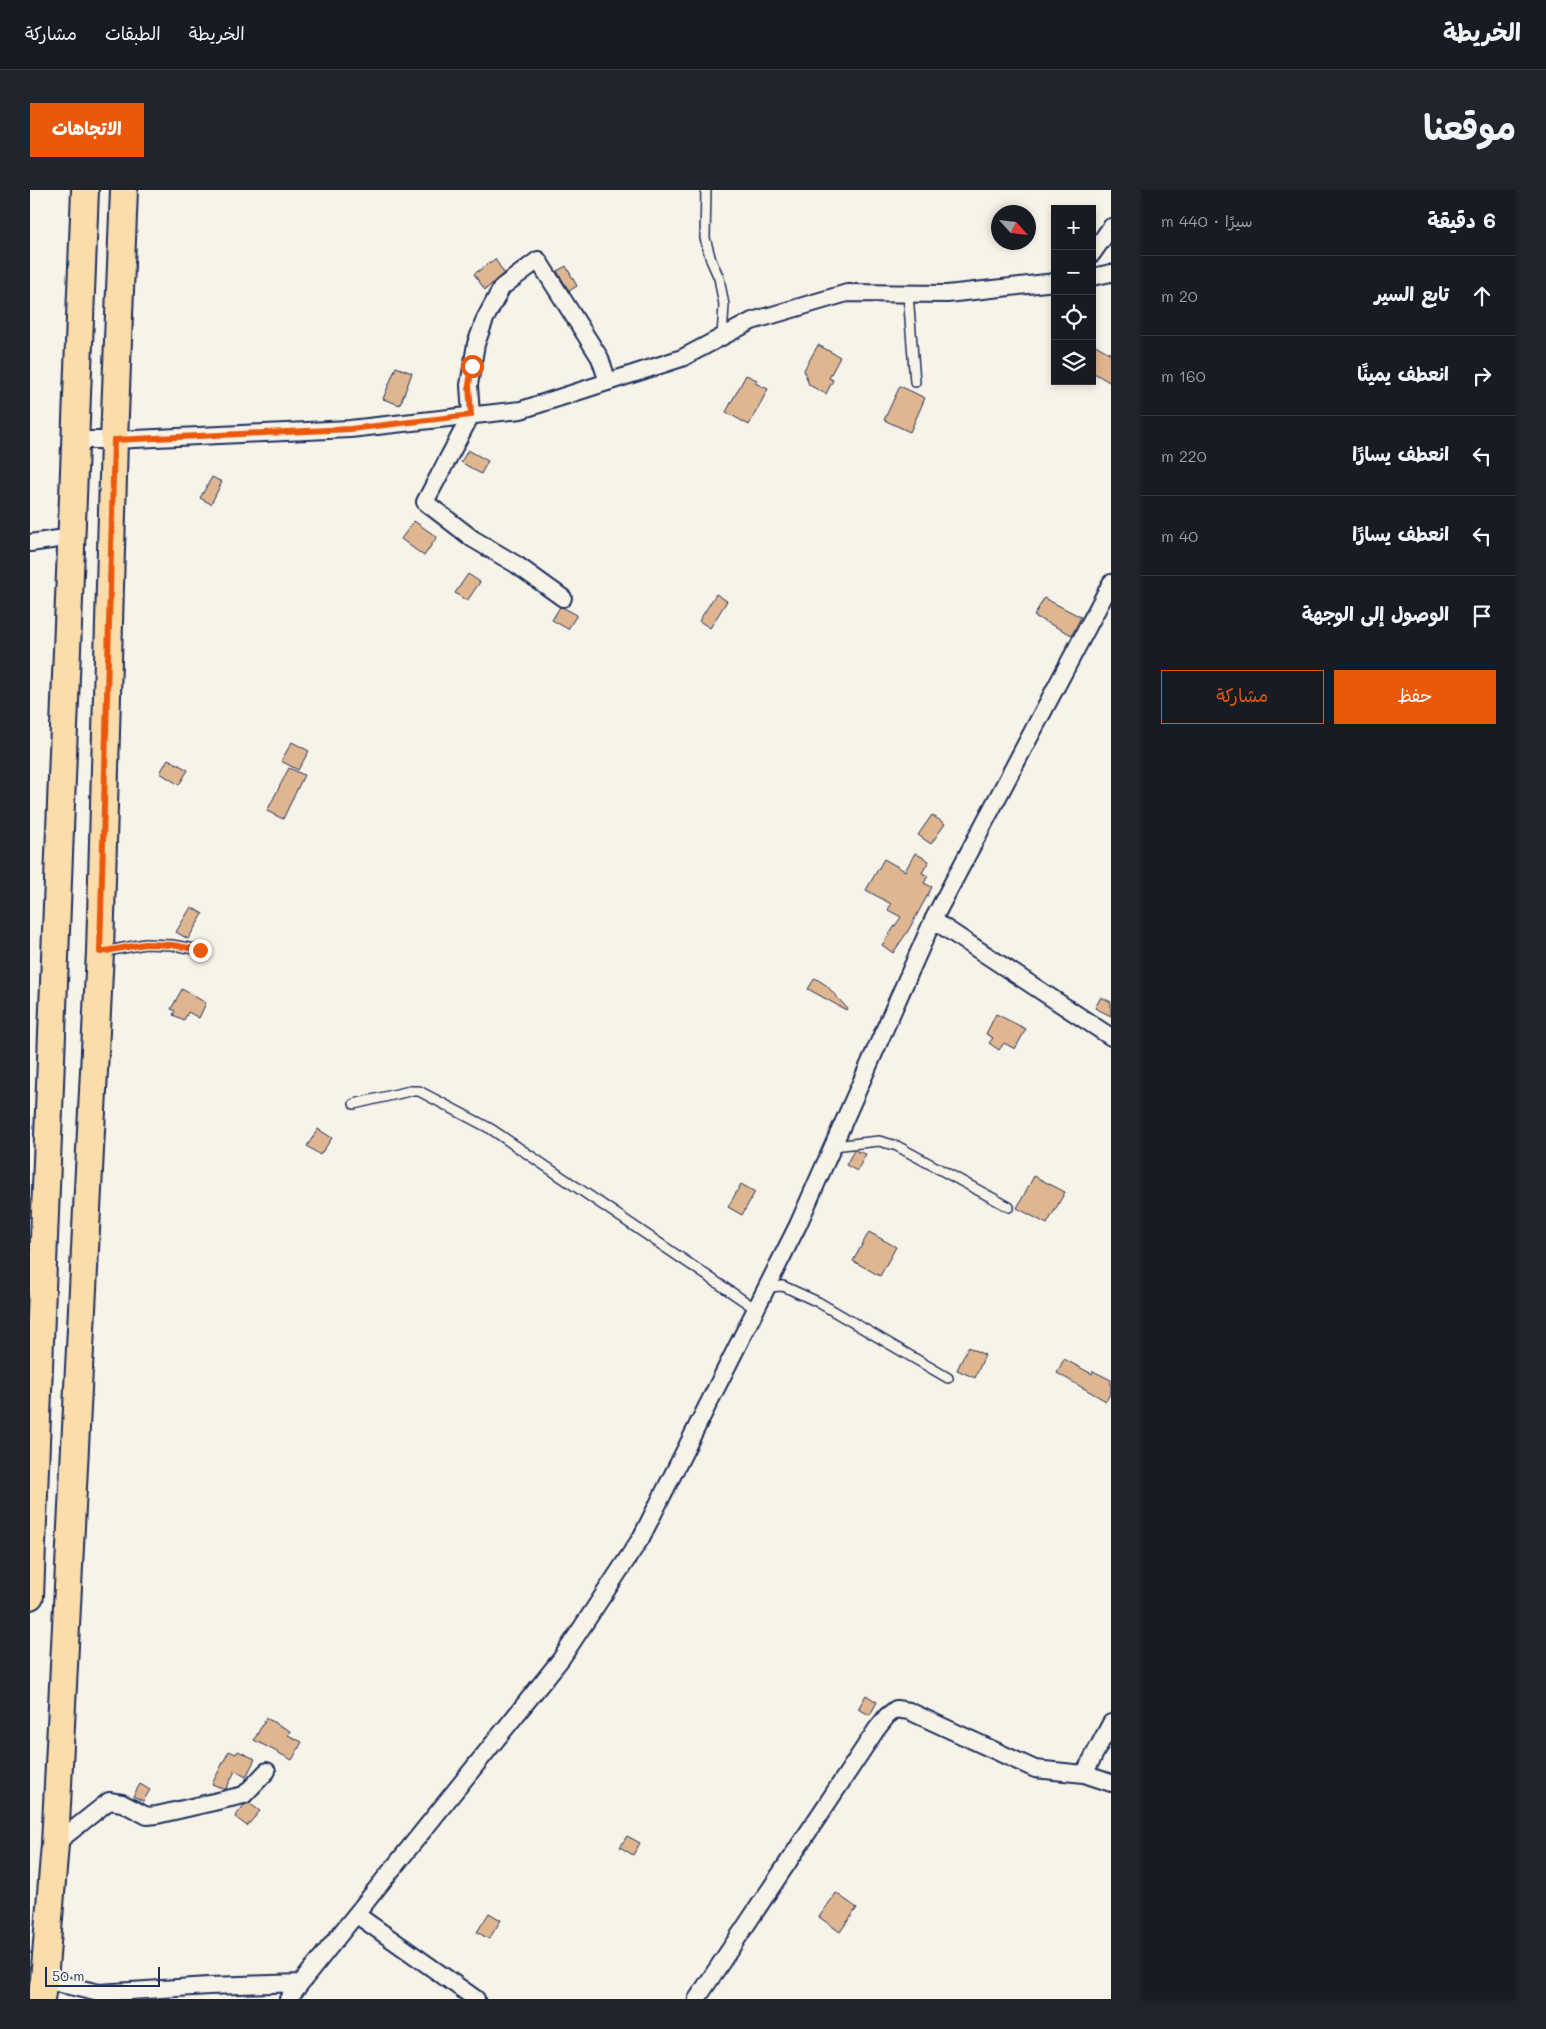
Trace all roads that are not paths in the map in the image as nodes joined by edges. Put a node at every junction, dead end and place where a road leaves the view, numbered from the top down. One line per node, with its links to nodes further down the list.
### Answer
1 (84, 190): 14 (main road)
2 (124, 190): 15 (main road)
3 (706, 190): 10 (lane)
4 (1111, 227): 5 (street)
5 (1095, 250)
6 (1111, 273): 7 (street)
7 (1096, 276)
8 (1051, 282): 9 (street)
9 (908, 294): 10 (street); 12 (lane)
10 (722, 337): 11 (street)
11 (608, 382): 13 (street); 13 (street)
12 (915, 382)
13 (471, 415): 15 (street); 19 (street)
14 (76, 440): 15 (street); 16 (main road)
15 (114, 440): 23 (main road)
16 (72, 537): 17 (street); 31 (main road)
17 (30, 544)
18 (1111, 583): 20 (street)
19 (563, 598)
20 (1107, 602): 21 (street)
21 (933, 920): 24 (street); 26 (street)
22 (200, 950): 23 (lane)
23 (100, 952): 37 (main road)
24 (1111, 1037)
25 (354, 1104): 29 (lane)
26 (833, 1146): 27 (lane); 28 (street)
27 (1010, 1208)
28 (767, 1287): 29 (street); 30 (lane)
29 (756, 1309): 38 (street)
30 (948, 1378)
31 (34, 1405): 32 (main road)
32 (30, 1596)
33 (1111, 1723): 35 (street)
34 (268, 1771): 37 (street)
35 (1084, 1774): 36 (street); 43 (street)
36 (1111, 1782)
37 (55, 1844): 40 (main road)
38 (357, 1915): 39 (street); 42 (street)
39 (301, 1983): 40 (street); 41 (street)
40 (43, 1990)
41 (288, 1999)
42 (476, 1999)
43 (697, 1999)

